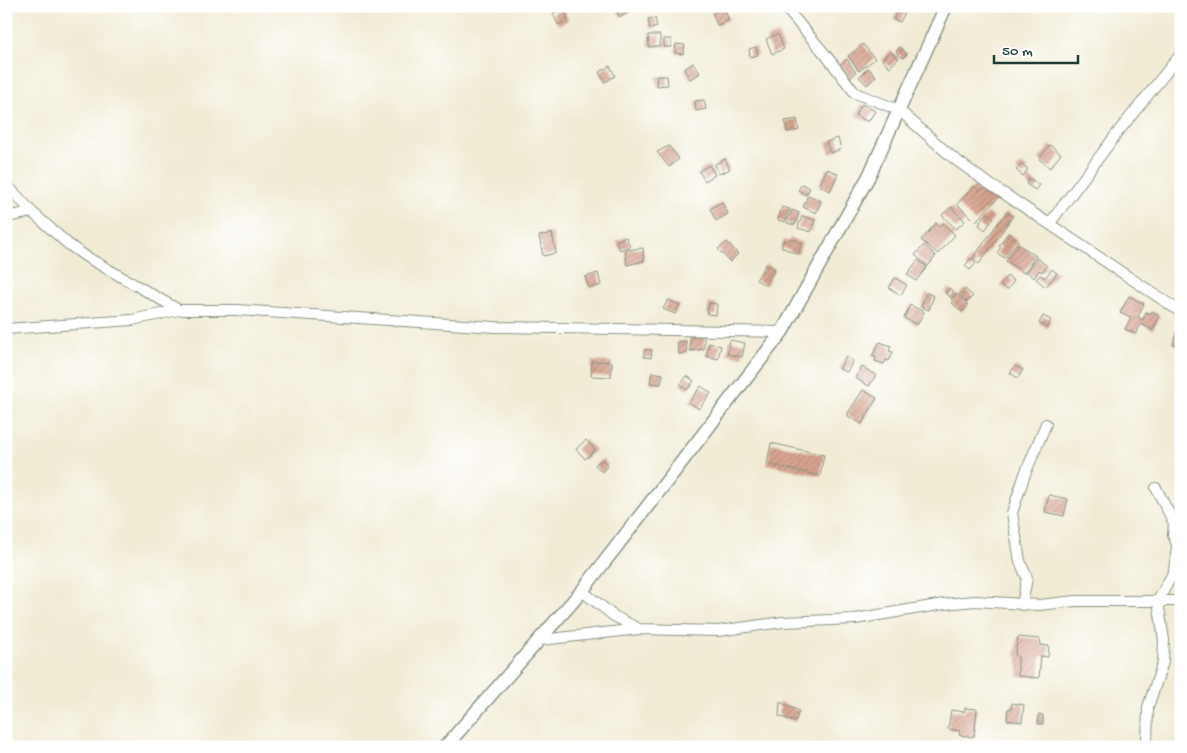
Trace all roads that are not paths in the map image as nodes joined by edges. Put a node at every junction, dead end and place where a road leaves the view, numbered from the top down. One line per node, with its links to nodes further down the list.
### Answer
1 (784, 6): 4 (street)
2 (946, 6): 4 (street)
3 (1181, 54): 8 (street)
4 (899, 110): 8 (street); 12 (street)
5 (6, 184): 6 (street)
6 (32, 212): 7 (street); 9 (street)
7 (6, 217)
8 (1050, 223): 10 (street)
9 (179, 310): 11 (street); 12 (street)
10 (1181, 312)
11 (6, 329)
12 (782, 332): 16 (street)
13 (1046, 424): 19 (street)
14 (1156, 488): 15 (street)
15 (1179, 550): 17 (street)
16 (582, 591): 20 (street); 21 (street)
17 (1158, 601): 18 (street); 19 (street); 23 (street)
18 (1181, 601)
19 (1022, 605): 20 (street)
20 (639, 630): 21 (street)
21 (541, 640): 22 (street)
22 (445, 747)
23 (1147, 747)

